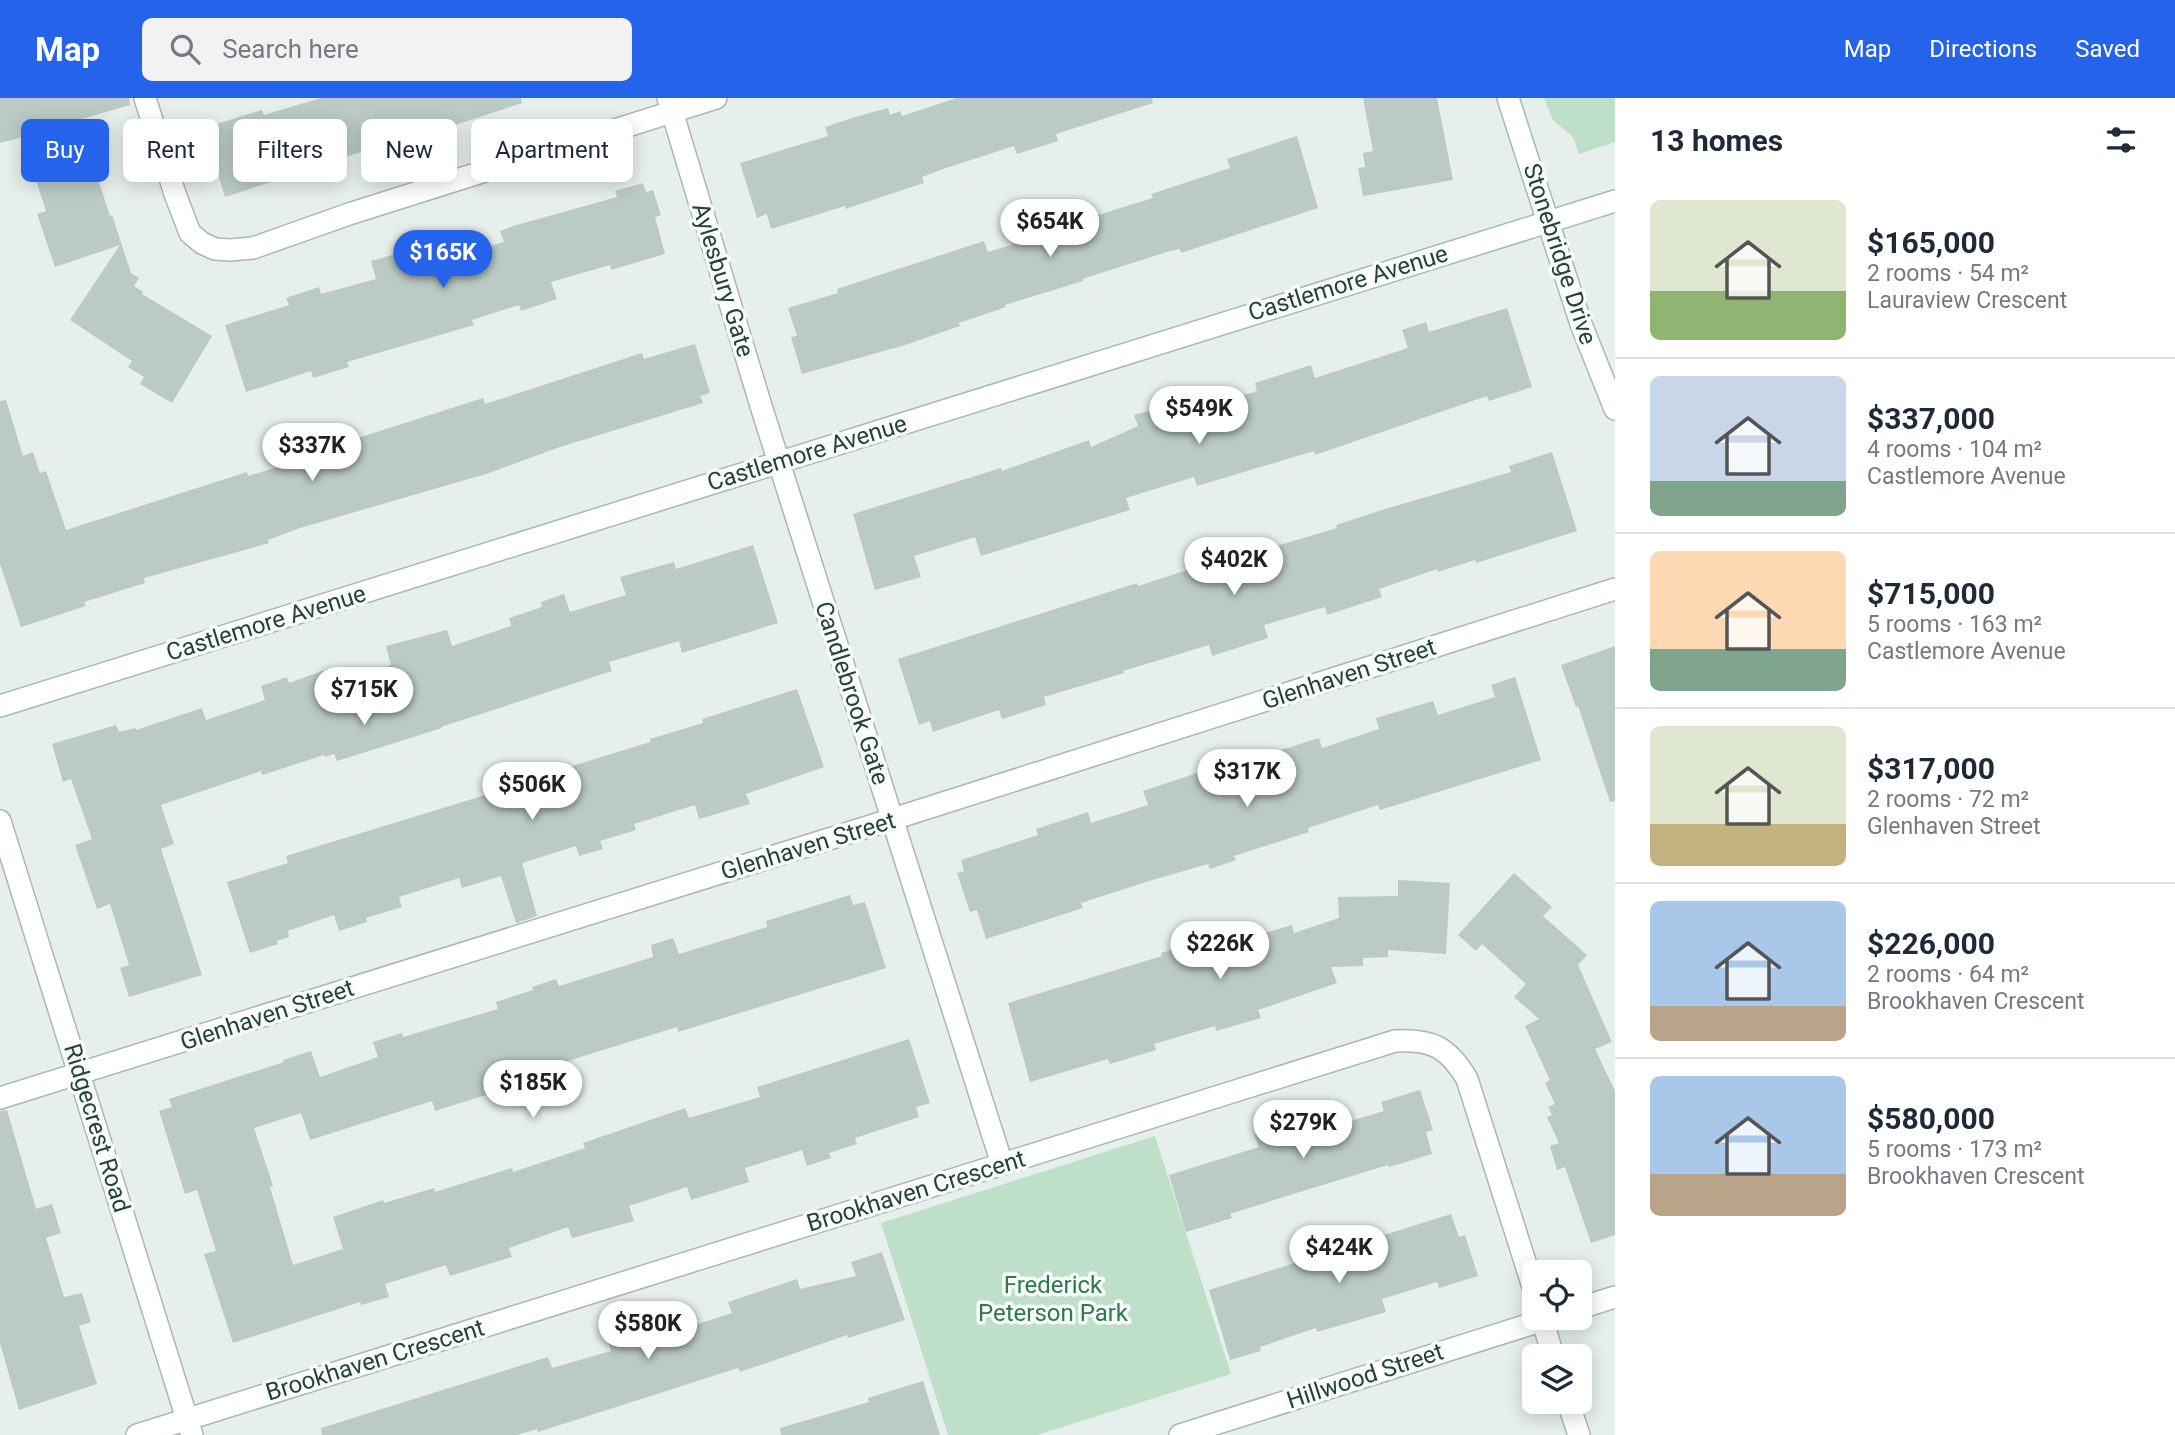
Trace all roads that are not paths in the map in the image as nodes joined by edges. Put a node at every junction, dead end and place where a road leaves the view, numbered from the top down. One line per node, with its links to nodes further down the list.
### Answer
1 (145, 98): 4 (street)
2 (716, 98): 4 (street)
3 (1508, 98): 6 (street, Stonebridge Drive)
4 (670, 105): 8 (street, Aylesbury Gate)
5 (1615, 201): 6 (street, Castlemore Avenue)
6 (1548, 221): 7 (street, Stonebridge Drive); 8 (street, Castlemore Avenue)
7 (1615, 409)
8 (779, 462): 10 (street, Castlemore Avenue); 11 (street, Candlebrook Gate)
9 (1615, 589): 11 (street, Glenhaven Street)
10 (0, 706)
11 (893, 820): 13 (street, Glenhaven Street); 15 (street, Candlebrook Gate)
12 (0, 821): 13 (street, Ridgecrest Road)
13 (80, 1074): 14 (street, Glenhaven Street); 21 (street, Ridgecrest Road)
14 (0, 1098)
15 (1002, 1164): 16 (street, Brookhaven Crescent); 21 (street, Brookhaven Crescent)
16 (1525, 1260)
17 (1615, 1297): 18 (street)
18 (1592, 1304)
19 (1522, 1326): 23 (street, Hillwood Street)
20 (1572, 1414): 24 (street)
21 (189, 1427): 22 (street, Brookhaven Crescent)
22 (137, 1435)
23 (1180, 1435)
24 (1579, 1435)

